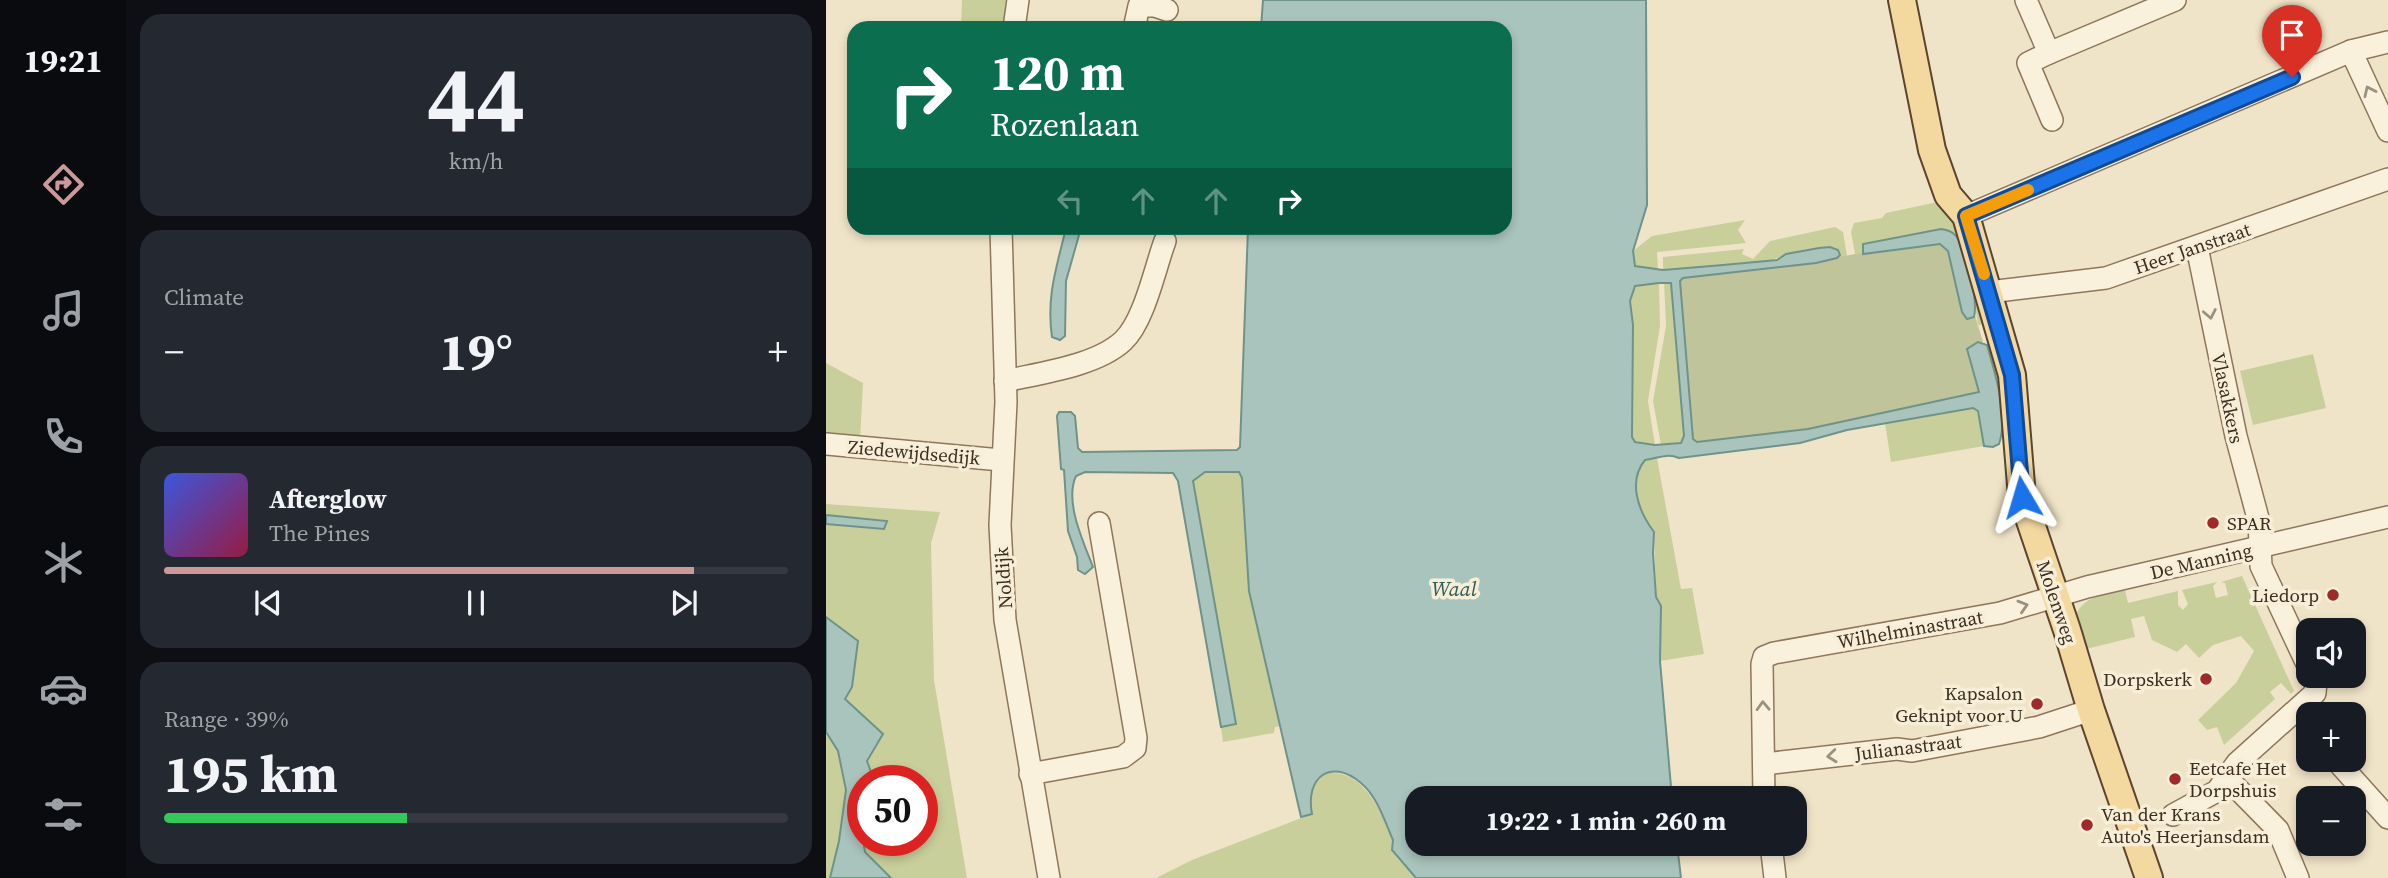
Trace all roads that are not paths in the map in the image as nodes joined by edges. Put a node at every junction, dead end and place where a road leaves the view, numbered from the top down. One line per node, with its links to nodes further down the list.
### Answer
1 (1018, 0): 6 (street)
2 (1902, 0): 14 (main road, Molenweg)
3 (2026, 0): 10 (street)
4 (2175, 0): 10 (street)
5 (1166, 13): 7 (street)
6 (1015, 21)
7 (1136, 21)
8 (2388, 42): 9 (street)
9 (2351, 51): 12 (street, one-way to 9); 14 (street)
10 (2049, 53): 11 (street)
11 (2052, 120)
12 (2388, 131)
13 (2388, 179): 17 (street, Heer Janstraat)
14 (1966, 216): 18 (main road, Molenweg)
15 (1001, 235): 19 (street, Noldijk)
16 (1165, 241): 19 (street)
17 (2197, 247): 18 (street, Heer Janstraat); 24 (street, Vlasakkers, one-way to 24)
18 (1989, 292): 25 (main road, Molenweg)
19 (1005, 381): 21 (street, Noldijk)
20 (826, 444): 21 (street, Ziedewijdsedijk)
21 (1001, 460): 33 (street, Noldijk)
22 (2388, 517): 24 (street, De Manning)
23 (1099, 523): 33 (street)
24 (2259, 549): 25 (street, De Manning); 26 (street, Vlasakkers)
25 (2056, 596): 28 (main road, Molenweg); 31 (street, Wilhelminastraat, one-way to 25)
26 (2296, 640)
27 (2315, 688): 29 (street)
28 (2091, 710): 31 (street, Julianastraat, one-way to 31); 41 (main road, Molenweg)
29 (2294, 712): 30 (street); 34 (street)
30 (2296, 714)
31 (1764, 764): 35 (street)
32 (2347, 772): 37 (street)
33 (1030, 774): 39 (street, Noldijk)
34 (2228, 779): 36 (street); 42 (street)
35 (1763, 786)
36 (2173, 815)
37 (2388, 818)
38 (1772, 856): 40 (street)
39 (1049, 878)
40 (1775, 878)
41 (2150, 878)
42 (2298, 878)

